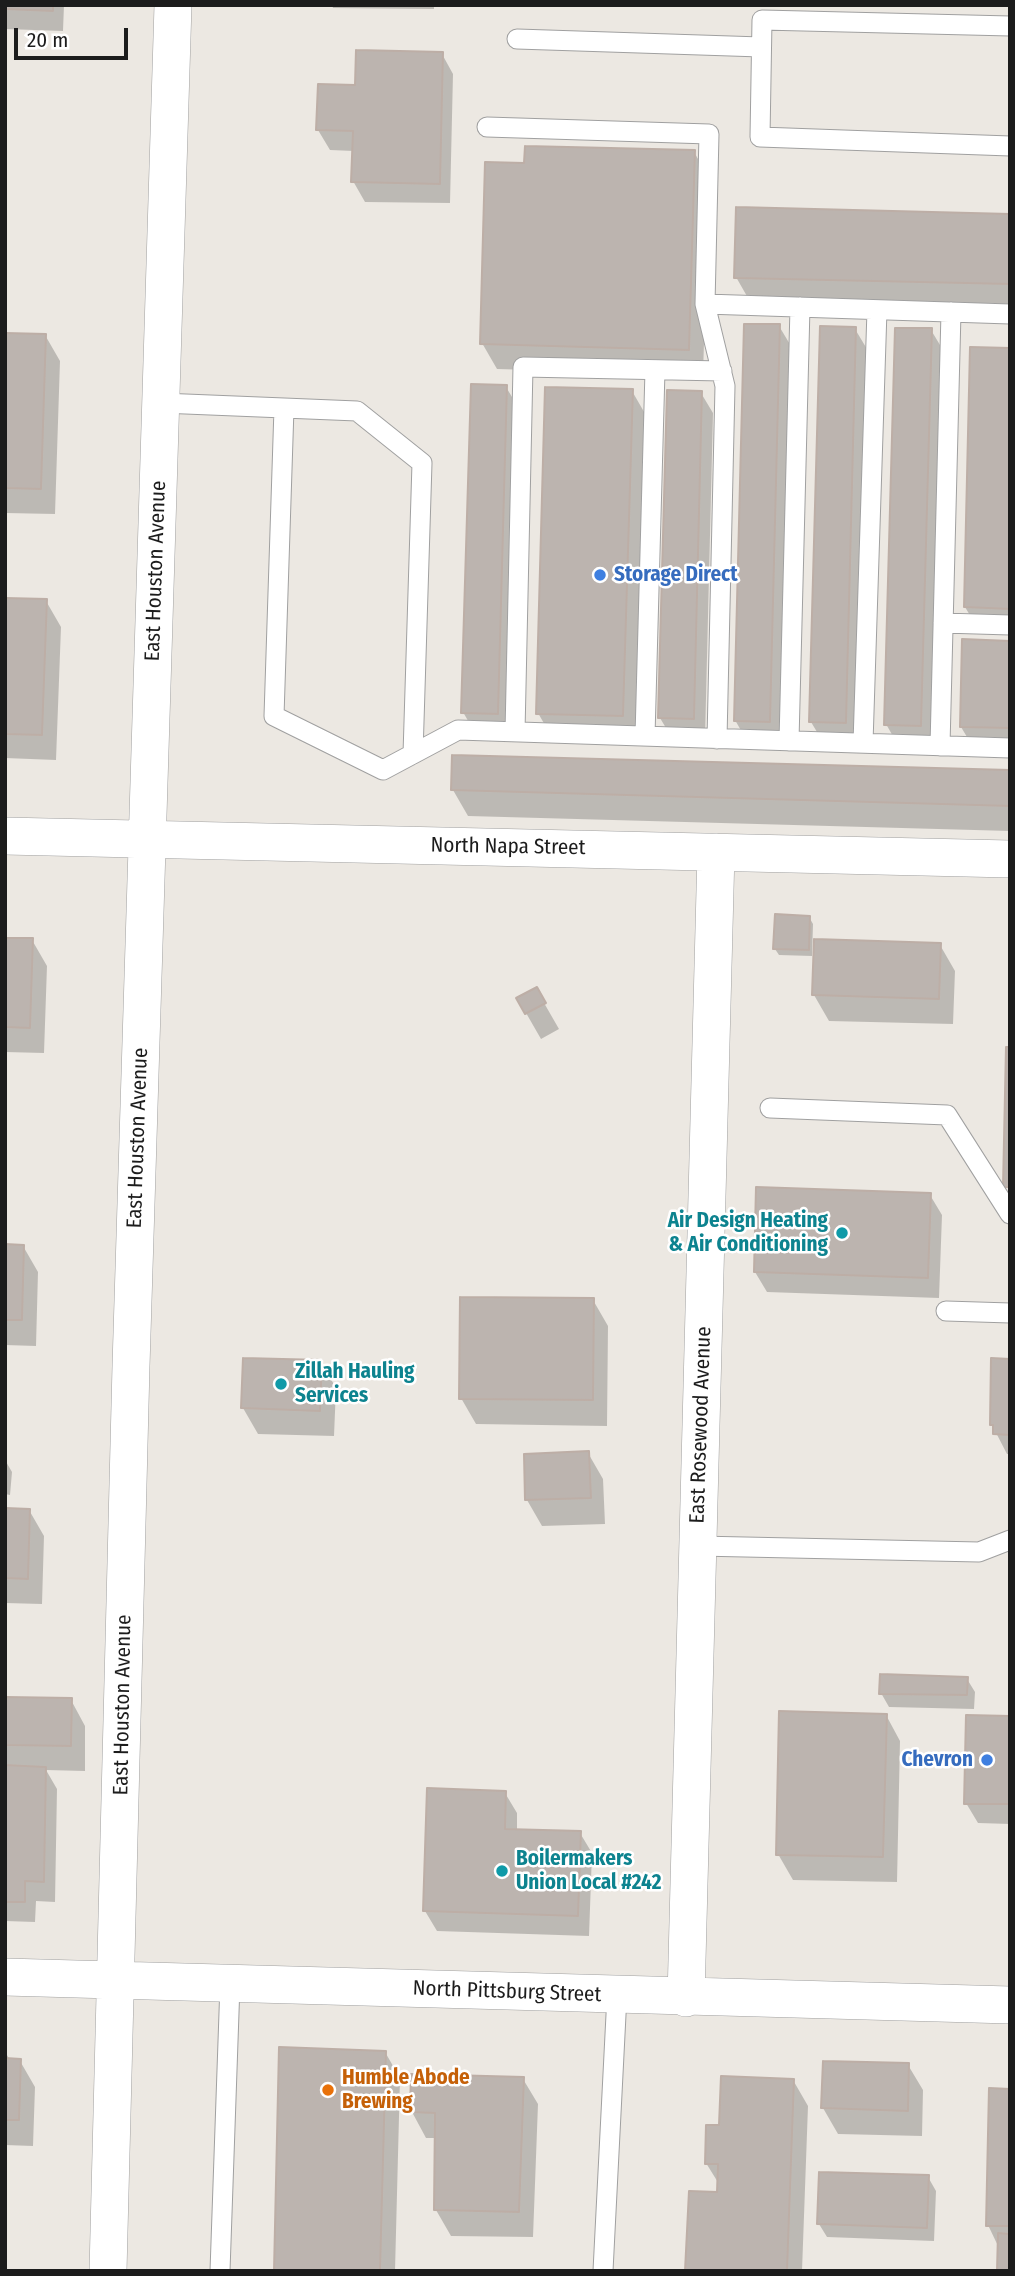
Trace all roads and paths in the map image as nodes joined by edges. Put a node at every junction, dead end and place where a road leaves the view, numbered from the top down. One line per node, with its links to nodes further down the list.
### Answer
1 (173, 5): 15 (street, East Houston Avenue)
2 (762, 13): 3 (lane); 5 (lane)
3 (1010, 26)
4 (517, 39): 5 (lane)
5 (761, 47): 7 (lane)
6 (487, 127): 8 (lane)
7 (1010, 146)
8 (705, 304): 9 (lane); 14 (lane)
9 (800, 307): 10 (lane); 22 (lane)
10 (877, 310): 11 (lane); 23 (lane)
11 (951, 313): 12 (lane); 17 (lane)
12 (1010, 314)
13 (655, 370): 14 (lane); 19 (lane); 20 (lane)
14 (722, 371): 21 (lane)
15 (161, 403): 16 (lane); 28 (street, East Houston Avenue)
16 (284, 408): 26 (lane); 26 (lane)
17 (943, 623): 18 (lane); 24 (lane)
18 (1010, 625)
19 (516, 732): 20 (lane); 26 (lane)
20 (645, 736): 21 (lane)
21 (717, 739): 22 (lane)
22 (789, 741): 23 (lane)
23 (863, 743): 24 (lane)
24 (940, 746): 25 (lane)
25 (1010, 748)
26 (413, 754)
27 (5, 836): 28 (street, North Napa Street)
28 (148, 838): 29 (street, North Napa Street); 38 (street, East Houston Avenue)
29 (716, 852): 30 (street, North Napa Street); 36 (street, East Rosewood Avenue)
30 (1010, 859)
31 (770, 1108): 32 (lane)
32 (1010, 1214)
33 (946, 1311): 34 (lane)
34 (1010, 1313)
35 (1010, 1540): 36 (lane)
36 (698, 1546): 41 (street, East Rosewood Avenue)
37 (5, 1977): 38 (street, North Pittsburg Street)
38 (116, 1981): 39 (street, North Pittsburg Street); 43 (street, East Houston Avenue)
39 (230, 1984): 40 (street, North Pittsburg Street); 44 (lane)
40 (617, 1995): 41 (street, North Pittsburg Street); 45 (lane)
41 (686, 1998): 42 (street, North Pittsburg Street)
42 (1010, 2005)
43 (108, 2271)
44 (220, 2271)
45 (603, 2271)

